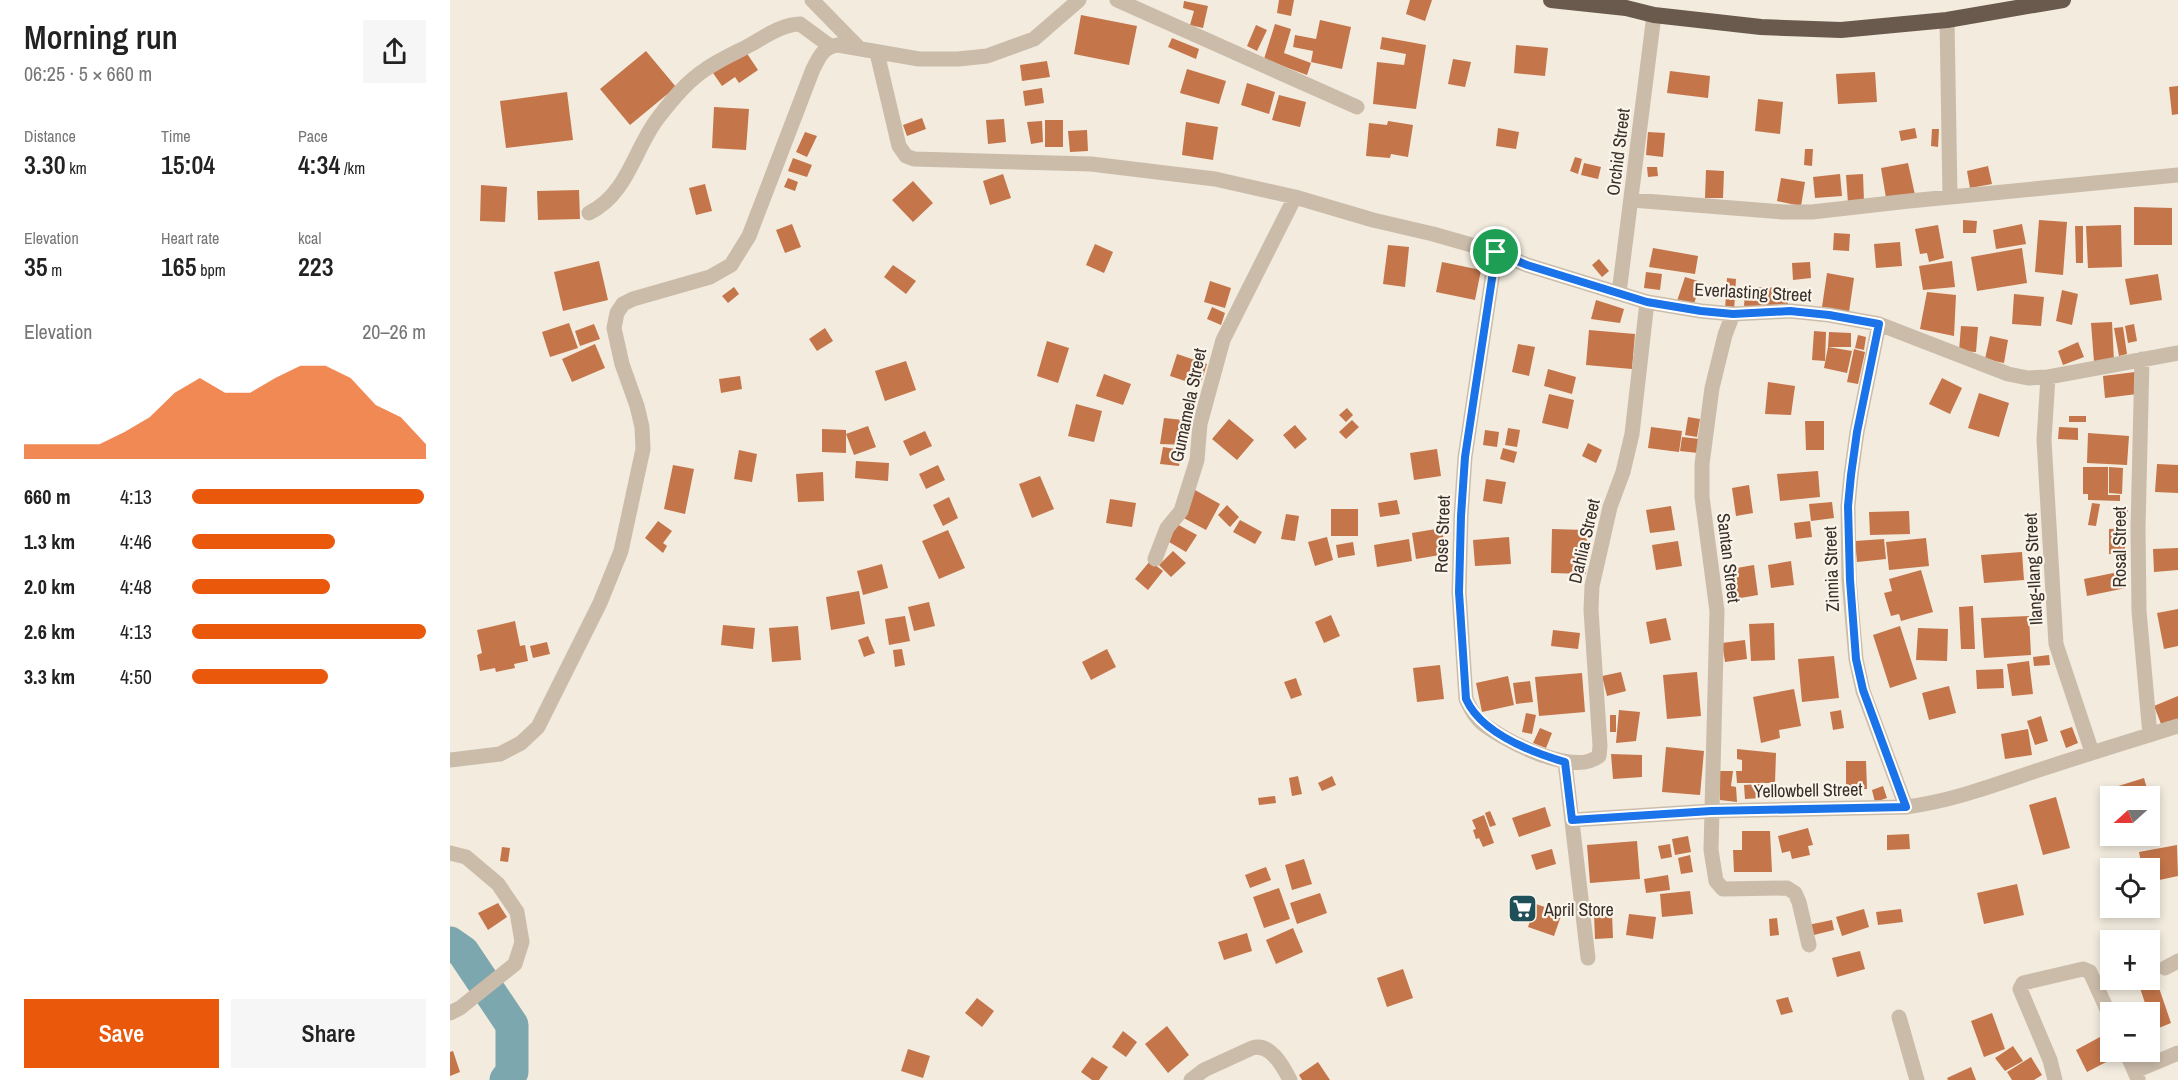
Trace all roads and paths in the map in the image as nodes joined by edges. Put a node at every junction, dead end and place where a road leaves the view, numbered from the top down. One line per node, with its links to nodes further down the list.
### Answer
1 (812, 0): 9 (street)
2 (1079, 0): 10 (street)
3 (1117, 0): 11 (street)
4 (1551, 0): 6 (highway)
5 (2063, 0): 7 (highway)
6 (1654, 15): 7 (highway); 15 (street, Orchid Street)
7 (1947, 20): 14 (street)
8 (830, 46): 9 (street); 16 (street); 29 (street)
9 (860, 49): 10 (street)
10 (877, 53): 13 (street, Everlasting Street)
11 (1357, 107)
12 (2178, 176): 14 (street)
13 (1295, 197): 17 (street, Everlasting Street); 25 (street, Gumamela Street)
14 (1950, 197): 15 (street)
15 (1632, 200): 18 (street, Orchid Street)
16 (589, 213)
17 (1496, 252): 18 (street, Everlasting Street); 30 (street, Rose Street)
18 (1619, 293): 19 (street, Everlasting Street)
19 (1647, 302): 20 (street, Everlasting Street); 30 (street, Dahlia Street)
20 (1733, 314): 21 (street, Everlasting Street); 32 (street, Santan Street)
21 (1879, 324): 24 (street, Everlasting Street); 31 (street, Zinnia Street)
22 (2178, 353): 23 (street, Everlasting Street)
23 (2142, 359): 24 (street, Everlasting Street); 27 (street, Rosal Street)
24 (2048, 377): 28 (street, Ilang-Ilang Street)
25 (1155, 558)
26 (2178, 726): 27 (street, Yellowbell Street)
27 (2150, 735): 28 (street, Yellowbell Street)
28 (2092, 752): 31 (street, Yellowbell Street)
29 (450, 760)
30 (1565, 762): 33 (street)
31 (1906, 807): 32 (street, Yellowbell Street)
32 (1711, 811): 33 (street, Yellowbell Street); 35 (street, Santan Street)
33 (1572, 820): 36 (street)
34 (450, 853): 38 (street)
35 (1809, 945)
36 (1588, 958)
37 (2104, 1002): 45 (street)
38 (455, 1011)
39 (1899, 1017): 44 (street)
40 (2178, 1053): 41 (street)
41 (2137, 1075)
42 (1191, 1080): 43 (street)
43 (1290, 1080)
44 (1917, 1080)
45 (2055, 1080)

